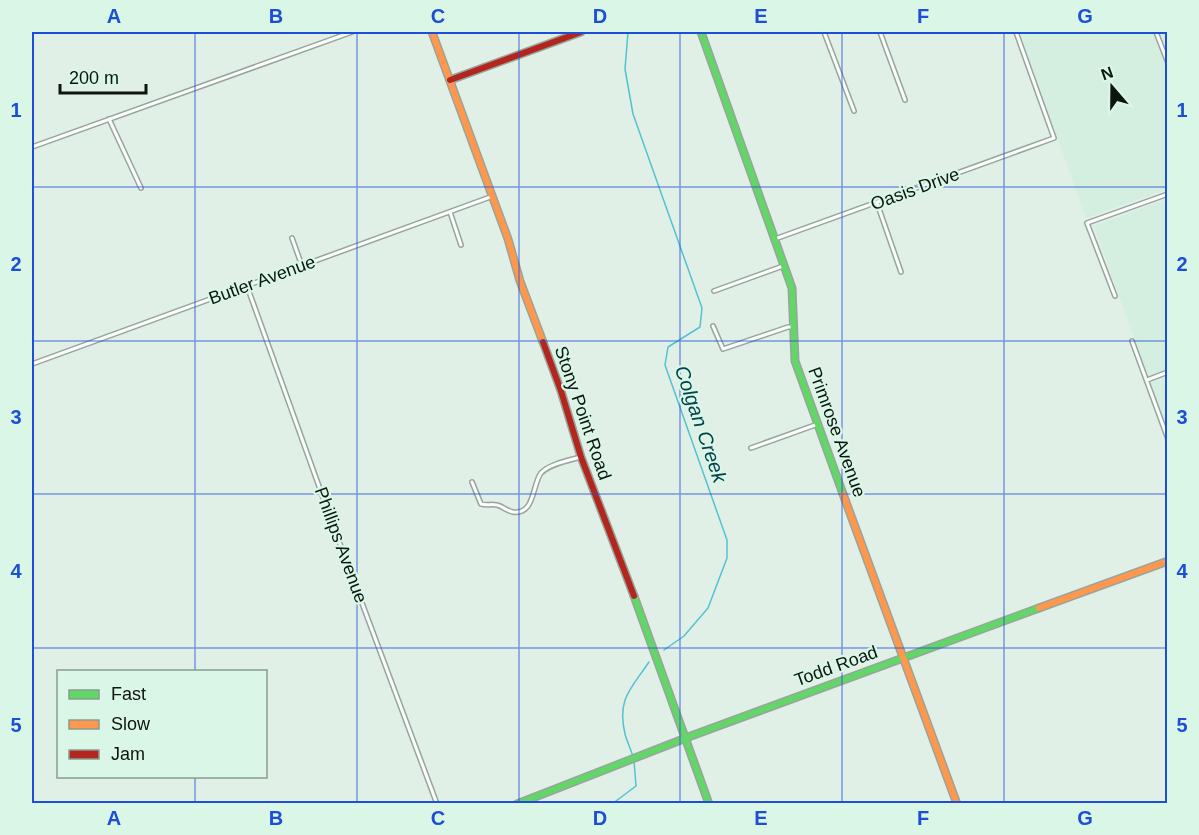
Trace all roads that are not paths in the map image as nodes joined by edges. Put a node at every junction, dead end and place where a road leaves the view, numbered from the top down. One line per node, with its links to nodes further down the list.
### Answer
1 (352, 32): 13 (street)
2 (432, 32): 10 (main road, Stony Point Road)
3 (581, 32): 10 (main road)
4 (701, 32): 21 (main road, Primrose Avenue)
5 (824, 32): 12 (street)
6 (880, 32): 11 (street)
7 (1016, 32): 18 (street, Oasis Drive)
8 (1156, 32): 9 (street)
9 (1167, 63)
10 (450, 80): 17 (main road, Stony Point Road)
11 (905, 100)
12 (854, 111)
13 (109, 119): 14 (street); 15 (street)
14 (32, 147)
15 (141, 188)
16 (1167, 194): 28 (street)
17 (493, 196): 19 (street, Butler Avenue); 38 (main road, Stony Point Road)
18 (877, 203): 21 (street, Oasis Drive); 25 (street)
19 (450, 212): 22 (street); 23 (street, Butler Avenue)
20 (292, 238): 23 (street)
21 (775, 239): 24 (main road, Primrose Avenue)
22 (461, 245)
23 (302, 266): 26 (street, Butler Avenue)
24 (785, 266): 27 (street); 30 (main road, Primrose Avenue)
25 (901, 272)
26 (248, 285): 32 (street, Butler Avenue); 43 (street, Phillips Avenue)
27 (714, 291)
28 (1115, 296)
29 (713, 327): 30 (street)
30 (794, 327): 35 (main road, Primrose Avenue)
31 (1132, 341): 34 (street)
32 (32, 364)
33 (1167, 372): 34 (street)
34 (1146, 380): 36 (street)
35 (818, 424): 37 (street); 41 (main road, Primrose Avenue)
36 (1167, 439)
37 (751, 448)
38 (581, 456): 39 (street); 42 (main road, Stony Point Road)
39 (472, 482)
40 (1167, 561): 41 (main road, Todd Road)
41 (904, 657): 42 (main road, Todd Road); 46 (main road, Primrose Avenue)
42 (685, 738): 44 (main road, Todd Road); 45 (main road, Stony Point Road)
43 (437, 804)
44 (517, 804)
45 (709, 804)
46 (957, 804)

